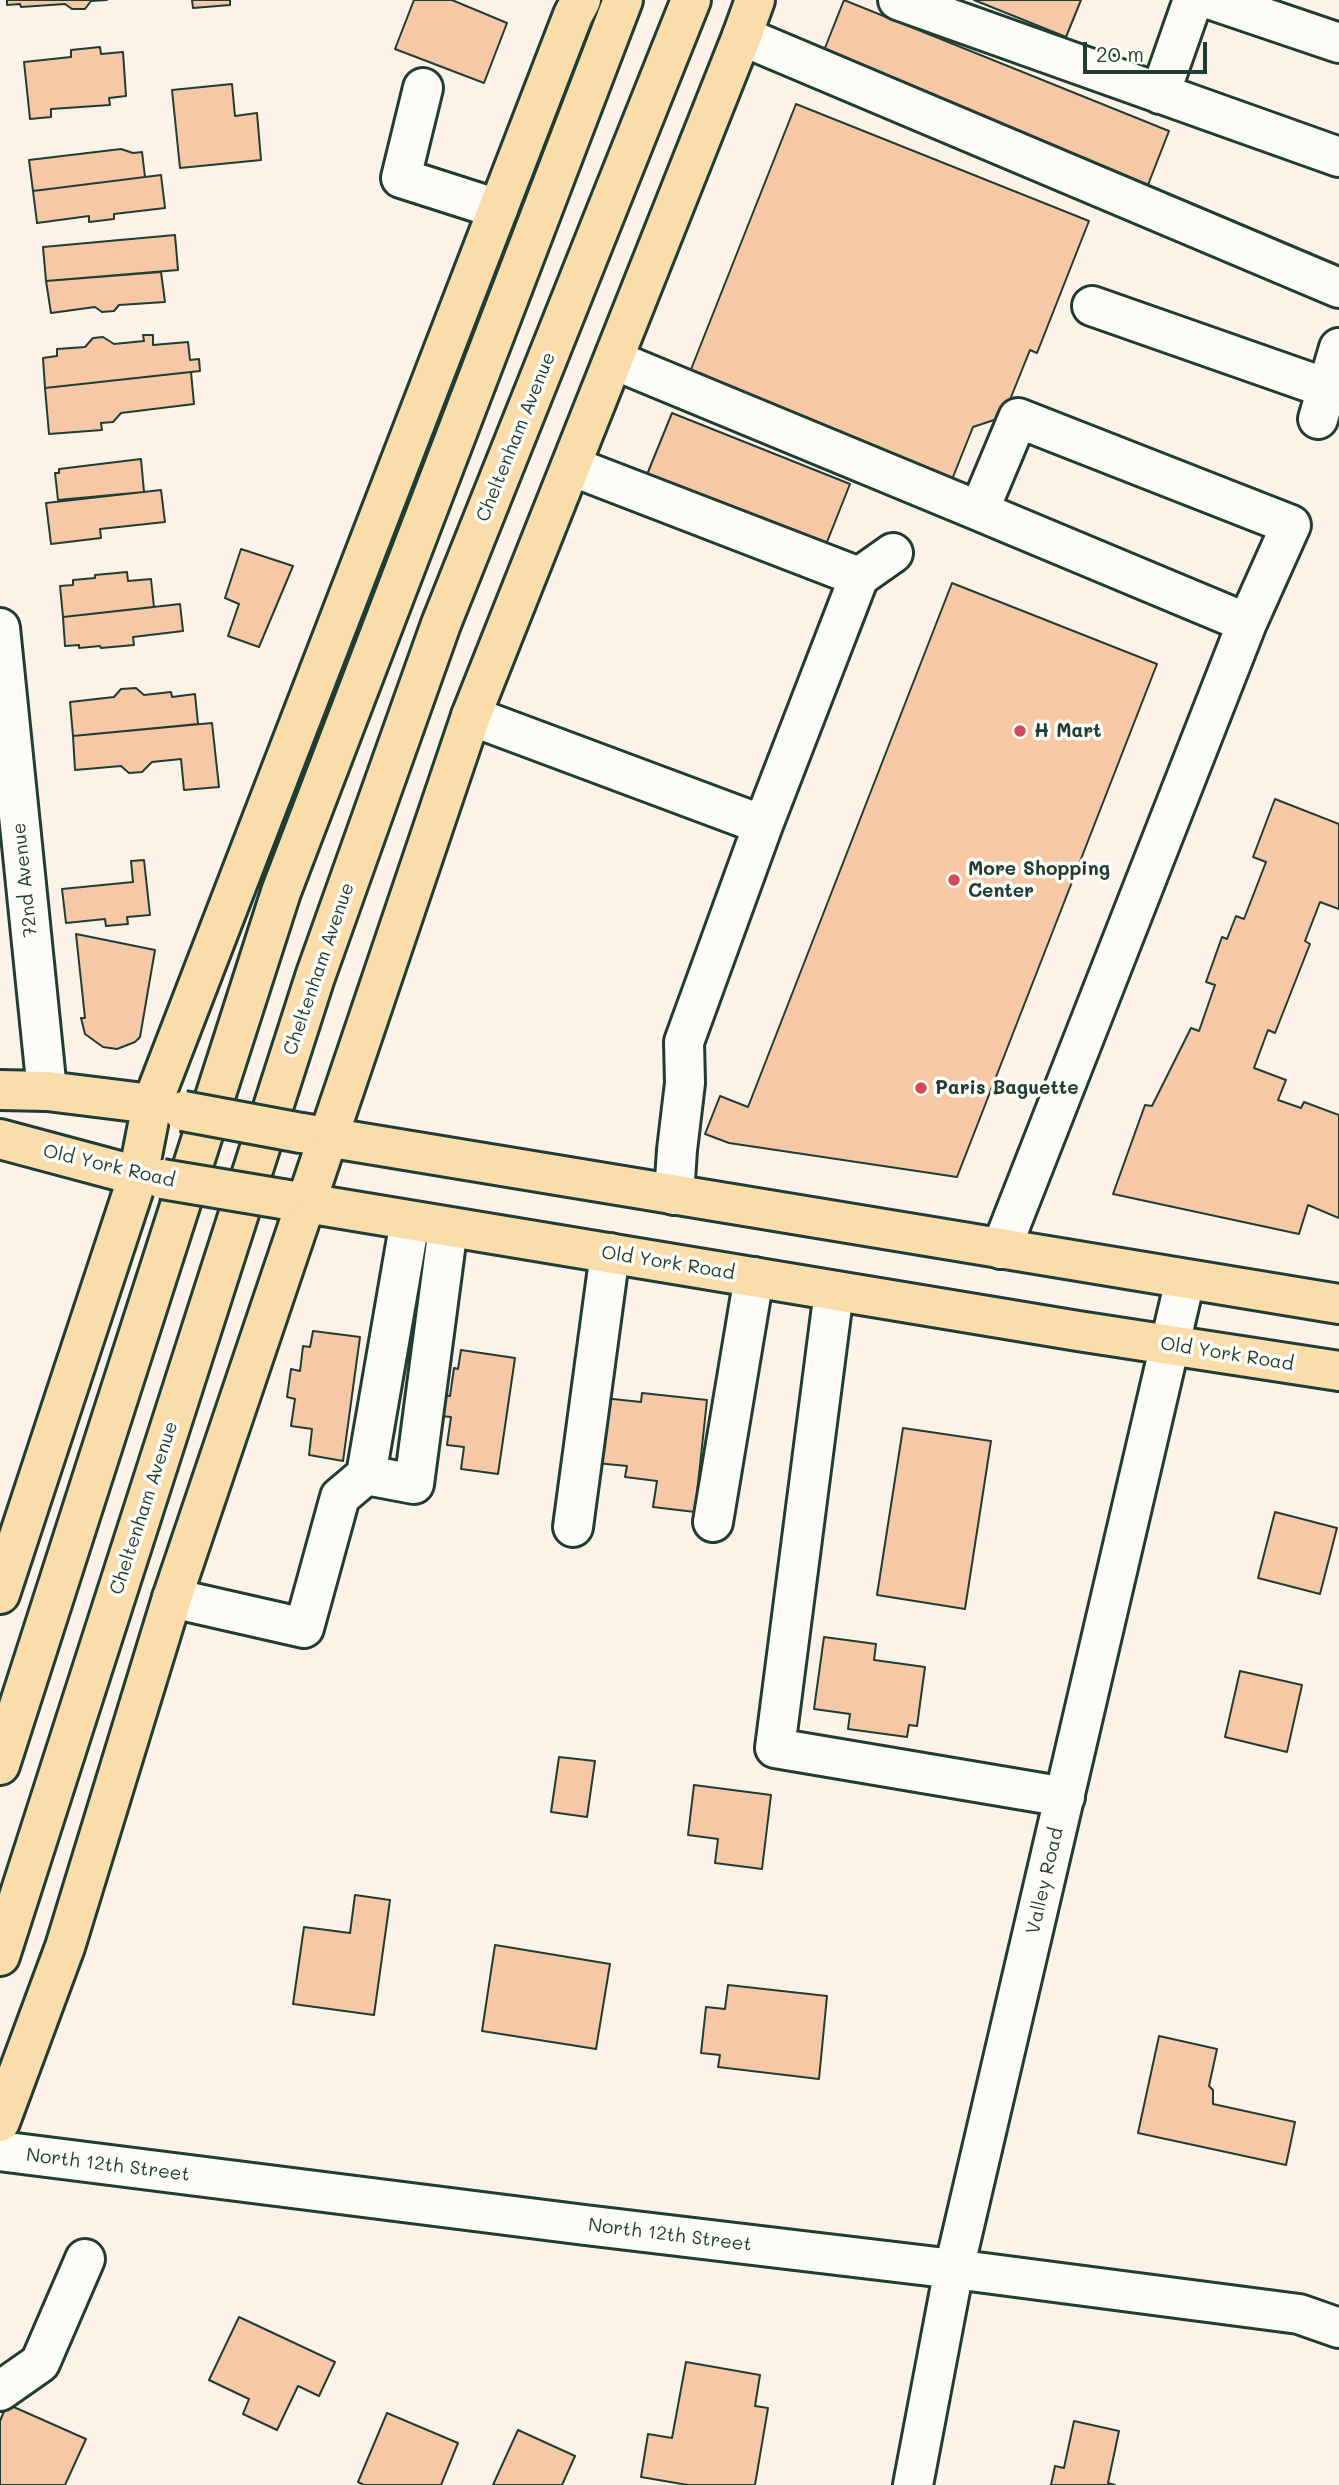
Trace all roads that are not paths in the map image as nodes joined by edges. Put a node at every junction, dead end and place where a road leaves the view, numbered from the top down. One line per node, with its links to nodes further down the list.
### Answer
1 (581, 0): 13 (main road)
2 (623, 0): 49 (main road)
3 (691, 0): 51 (main road, Cheltenham Avenue)
4 (755, 0): 8 (main road)
5 (898, 0): 11 (street)
6 (1193, 0): 11 (street)
7 (1212, 0): 9 (street)
8 (742, 36): 14 (street); 16 (main road)
9 (1339, 43)
10 (423, 88): 13 (street)
11 (1160, 94): 12 (street)
12 (1339, 157)
13 (498, 209): 28 (main road)
14 (1339, 288)
15 (1092, 306): 17 (street)
16 (614, 360): 18 (main road); 19 (street)
17 (1331, 378)
18 (571, 466): 21 (street); 24 (main road)
19 (979, 511): 22 (street); 22 (street)
20 (893, 553): 21 (street)
21 (859, 577): 25 (street)
22 (1247, 624): 36 (street)
23 (0, 628): 27 (street, 72nd Avenue)
24 (471, 716): 25 (street); 29 (main road)
25 (763, 825): 32 (street)
26 (0, 1090): 27 (main road)
27 (47, 1091): 28 (main road)
28 (167, 1108): 29 (main road, bridge); 31 (main road)
29 (314, 1135): 32 (main road); 33 (main road)
30 (0, 1139): 31 (main road, Old York Road)
31 (150, 1178): 33 (main road, Old York Road, bridge); 47 (main road)
32 (674, 1195): 36 (main road)
33 (294, 1201): 34 (main road, Old York Road); 48 (main road)
34 (410, 1221): 35 (main road, Old York Road); 44 (street)
35 (448, 1227): 37 (main road, Old York Road); 44 (street)
36 (1001, 1250): 39 (main road)
37 (610, 1253): 38 (main road, Old York Road); 46 (street)
38 (754, 1277): 40 (main road, Old York Road); 45 (street)
39 (1185, 1280): 41 (main road); 42 (street, Valley Road)
40 (834, 1290): 42 (main road, Old York Road); 50 (street)
41 (1339, 1304)
42 (1171, 1346): 43 (main road, Old York Road); 50 (street, Valley Road)
43 (1339, 1371)
44 (366, 1475): 48 (street)
45 (713, 1522)
46 (573, 1527)
47 (4, 1572)
48 (172, 1598): 52 (main road)
49 (0, 1765)
50 (1065, 1797): 55 (street, Valley Road)
51 (0, 1956)
52 (0, 2122)
53 (0, 2151): 55 (street, North 12th Street)
54 (85, 2259): 57 (street)
55 (954, 2269): 56 (street, North 12th Street); 58 (street, Valley Road)
56 (1339, 2328)
57 (0, 2391)
58 (913, 2485)

